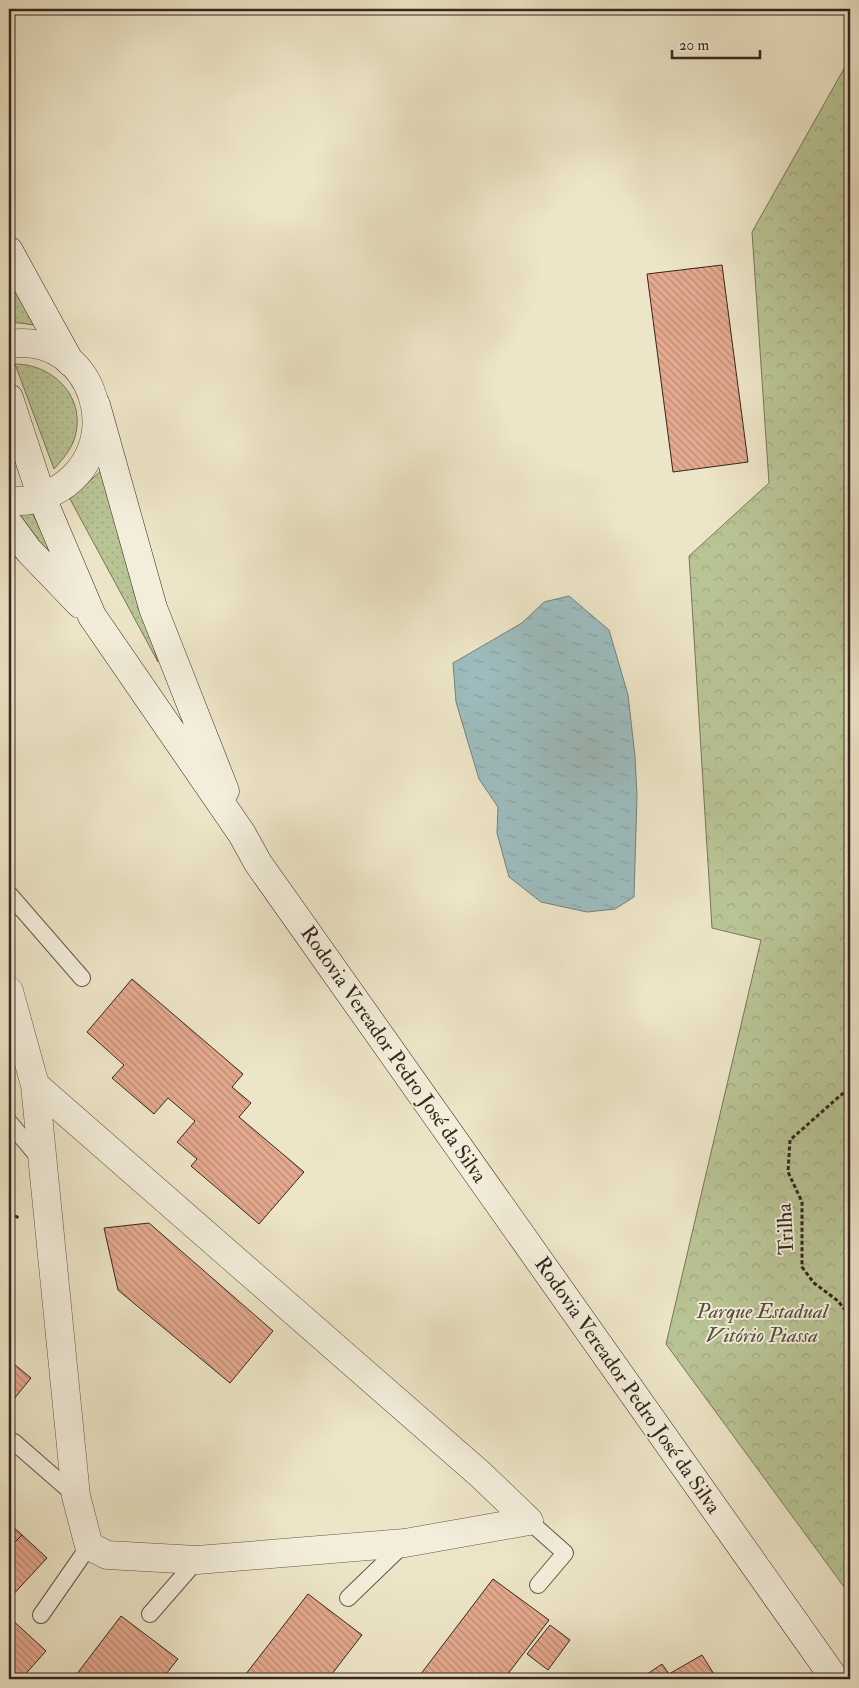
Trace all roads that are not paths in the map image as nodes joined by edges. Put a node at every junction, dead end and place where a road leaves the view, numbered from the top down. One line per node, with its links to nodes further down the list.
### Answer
1 (9, 251): 3 (main road)
2 (9, 344): 3 (main road)
3 (70, 362): 5 (main road)
4 (9, 398): 6 (main road, Rodovia Vereador Pedro José da Silva)
5 (96, 406): 6 (main road); 10 (main road)
6 (42, 498): 7 (main road); 9 (main road, Rodovia Vereador Pedro José da Silva)
7 (9, 500)
8 (9, 524): 9 (main road)
9 (92, 616): 10 (main road, Rodovia Vereador Pedro José da Silva)
10 (242, 834): 27 (main road, Rodovia Vereador Pedro José da Silva)
11 (9, 894): 12 (lane)
12 (82, 978)
13 (9, 991): 14 (main road)
14 (35, 1085): 16 (main road); 19 (main road)
15 (9, 1122): 16 (lane)
16 (43, 1162): 18 (main road)
17 (14, 1442): 18 (lane)
18 (76, 1496): 21 (main road)
19 (529, 1521): 20 (main road); 23 (lane)
20 (405, 1543): 22 (main road); 24 (lane)
21 (89, 1546): 22 (main road); 26 (lane)
22 (197, 1560): 25 (lane)
23 (538, 1585)
24 (348, 1598)
25 (150, 1614)
26 (41, 1615)
27 (836, 1679)

